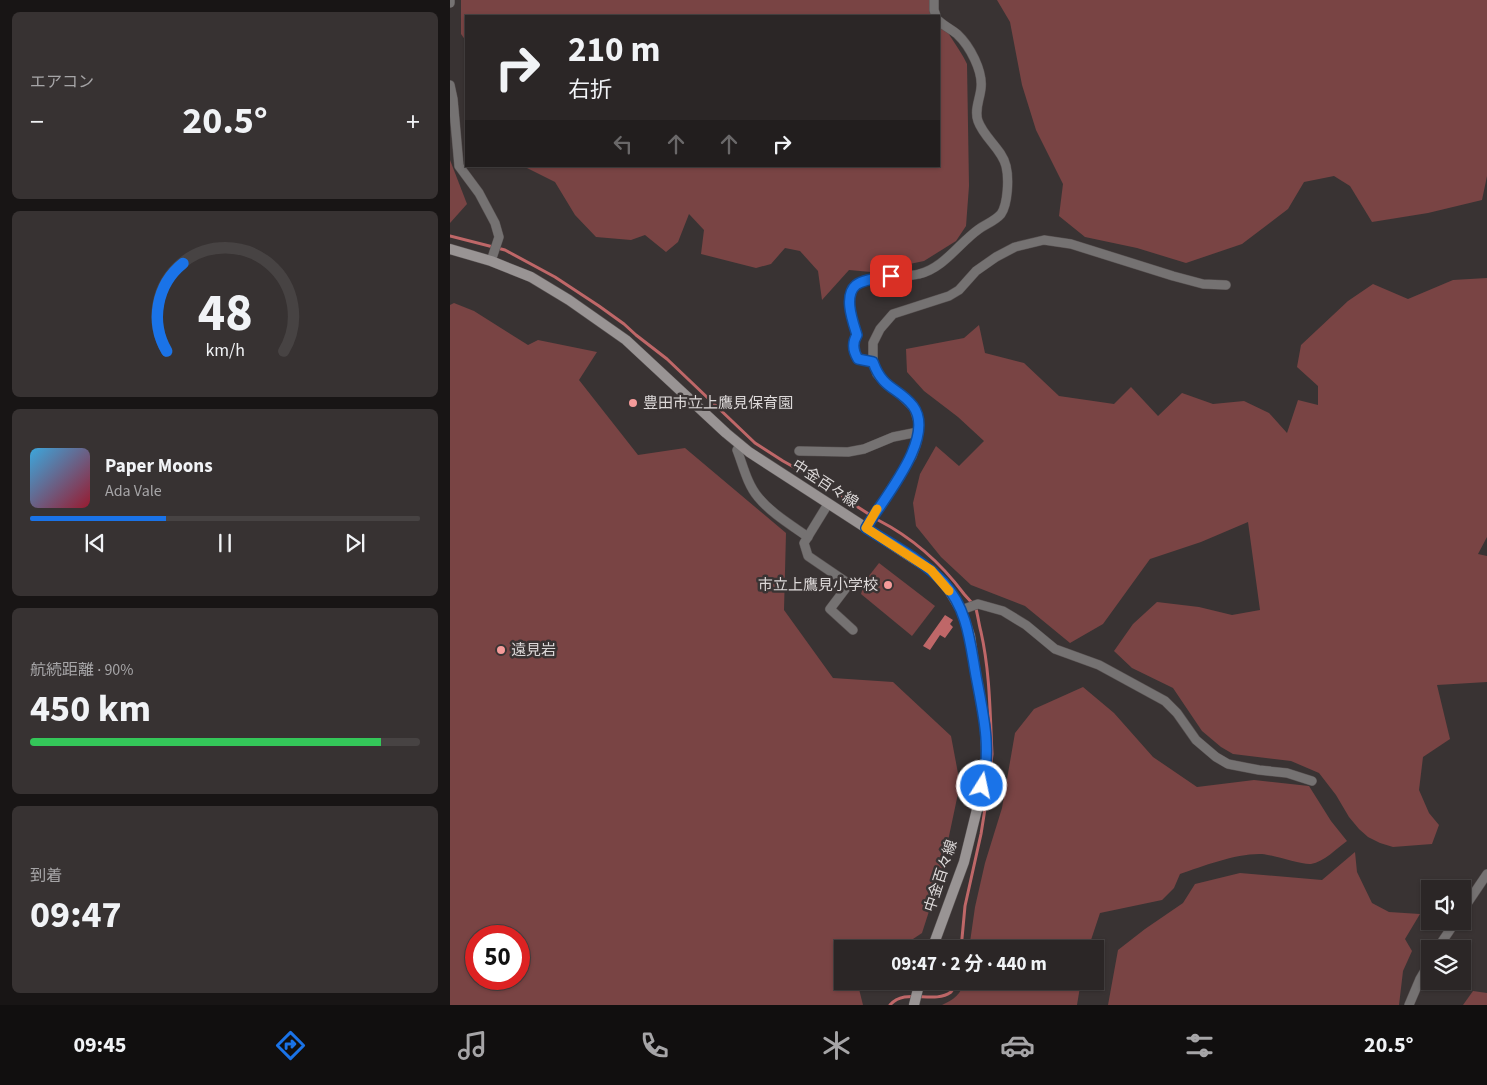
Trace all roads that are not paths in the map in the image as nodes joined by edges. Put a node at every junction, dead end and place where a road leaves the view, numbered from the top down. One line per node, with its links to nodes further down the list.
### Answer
1 (934, 0): 2 (street)
2 (936, 15)
3 (940, 22): 8 (street)
4 (450, 85): 6 (street)
5 (450, 250): 6 (main road, 中金百々線)
6 (492, 258): 10 (main road, 中金百々線)
7 (1226, 285): 8 (street)
8 (873, 362): 9 (street)
9 (918, 432): 11 (street); 13 (street)
10 (740, 445): 12 (main road, 中金百々線); 14 (street)
11 (799, 451)
12 (828, 504): 13 (main road, 中金百々線); 14 (street)
13 (867, 526): 15 (main road, 中金百々線)
14 (808, 537): 16 (street)
15 (964, 610): 17 (street); 20 (main road, 中金百々線)
16 (853, 630)
17 (1312, 781)
18 (1487, 874): 19 (street)
19 (1471, 898)
20 (935, 940)
21 (1421, 977): 24 (street)
22 (917, 990): 23 (main road)
23 (914, 1005)
24 (1409, 1005)

